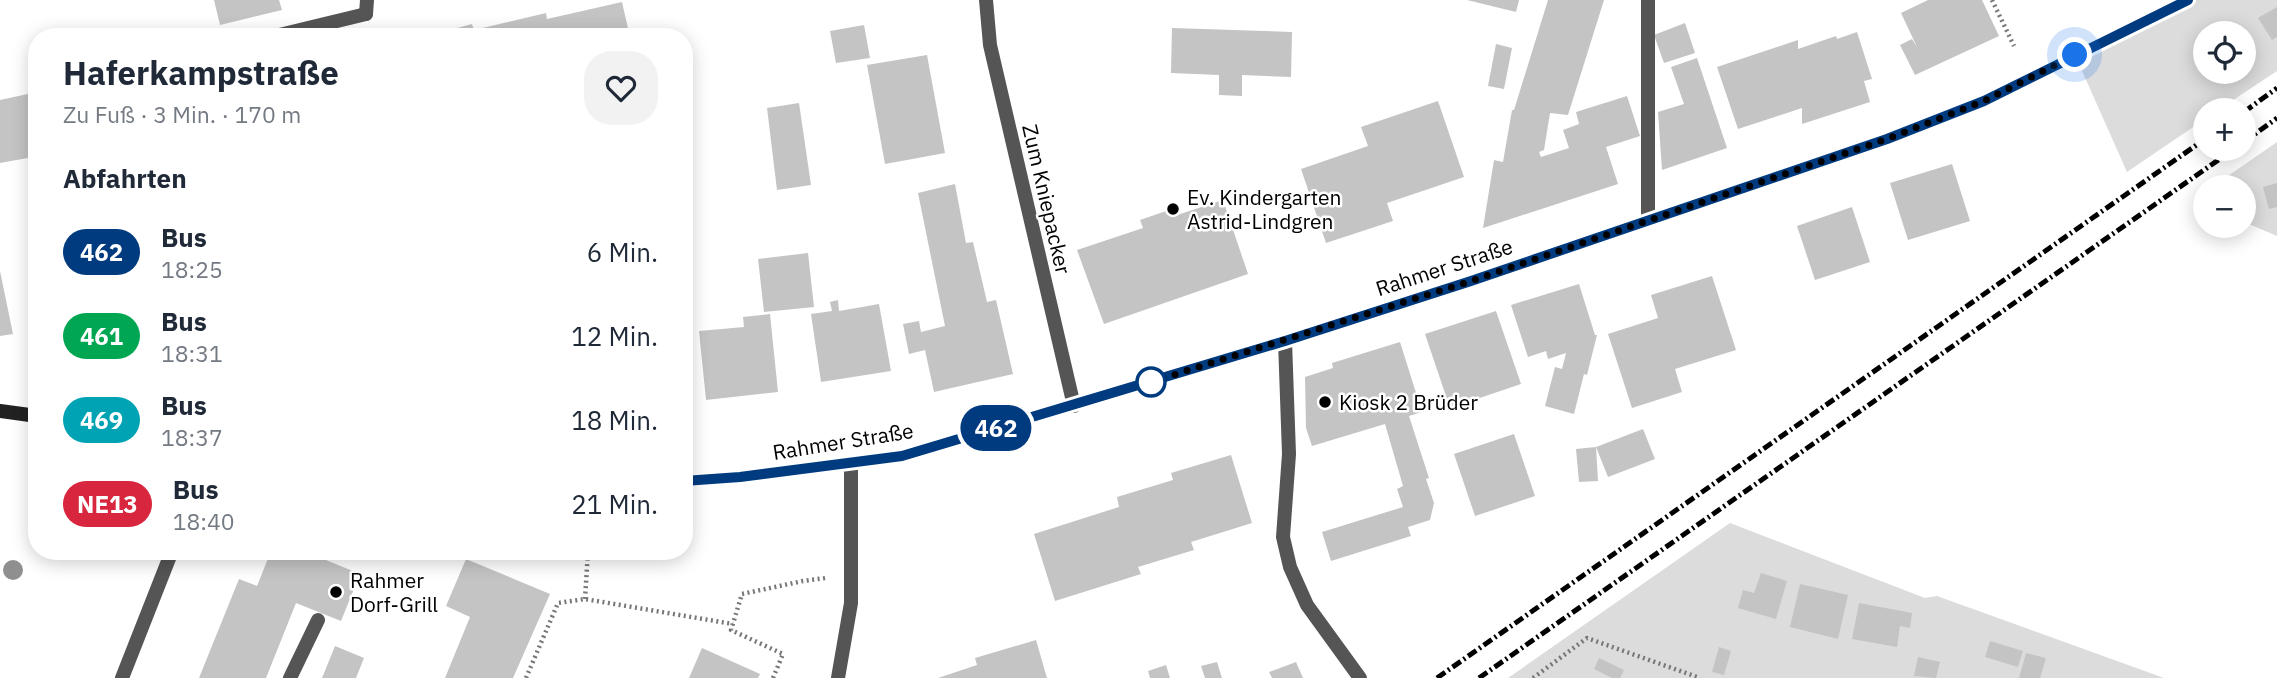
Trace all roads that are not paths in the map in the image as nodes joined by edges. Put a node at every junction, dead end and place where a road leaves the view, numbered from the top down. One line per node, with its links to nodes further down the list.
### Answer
1 (986, 0): 8 (street, Zum Kniepacker)
2 (1648, 0): 6 (street)
3 (2188, 0): 6 (main road, Rahmer Straße)
4 (366, 7): 5 (street)
5 (300, 28)
6 (1648, 220): 7 (main road, Rahmer Straße)
7 (1285, 341): 8 (main road, Rahmer Straße); 18 (street)
8 (1074, 406): 11 (main road, Rahmer Straße)
9 (0, 411): 10 (main road)
10 (28, 415)
11 (850, 463): 12 (main road, Rahmer Straße); 17 (street)
12 (693, 480)
13 (168, 560): 15 (street)
14 (318, 620): 16 (street)
15 (122, 678)
16 (290, 678)
17 (838, 678)
18 (1360, 678)

